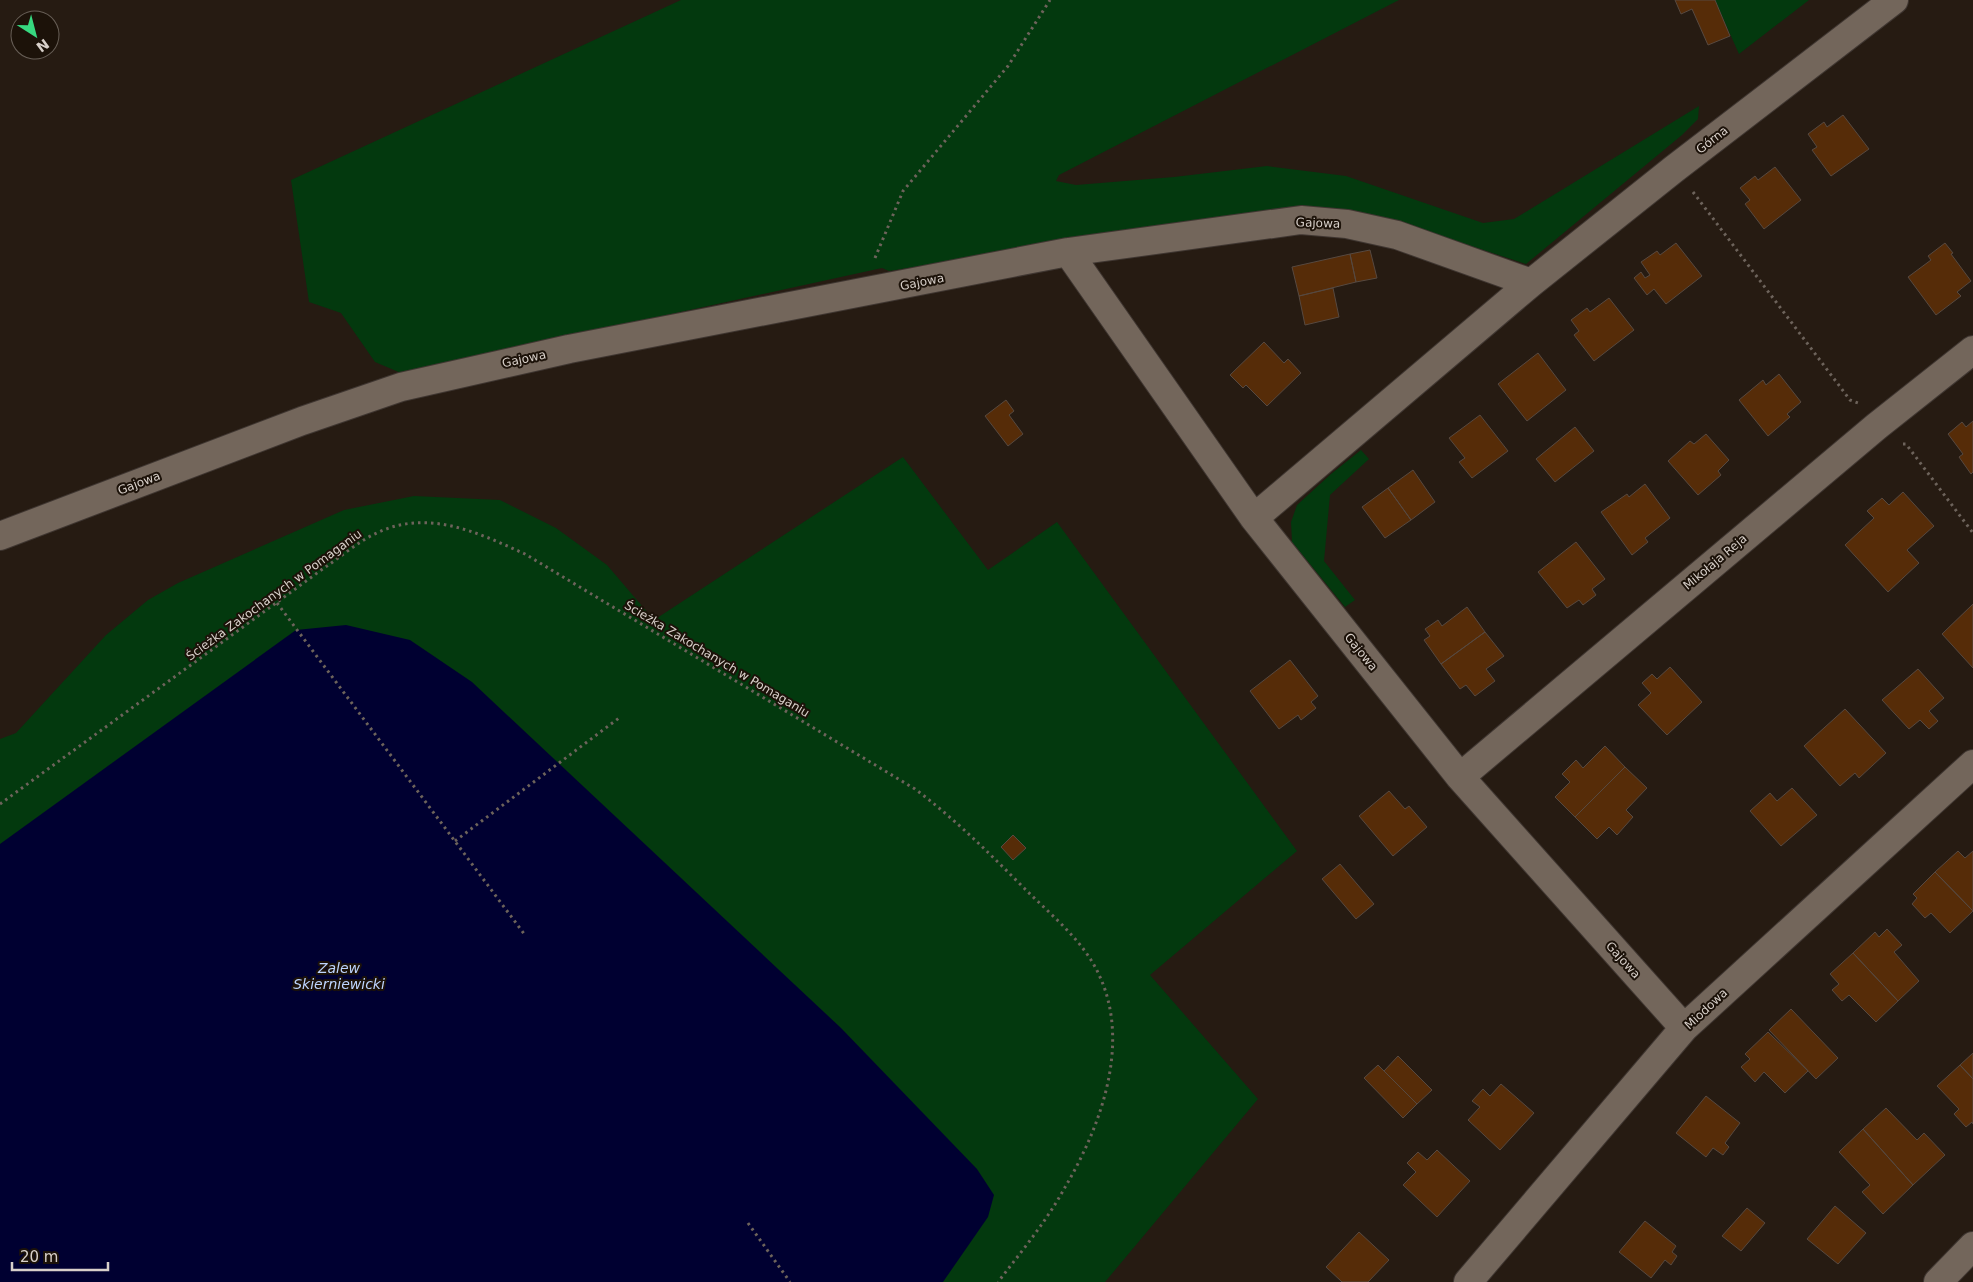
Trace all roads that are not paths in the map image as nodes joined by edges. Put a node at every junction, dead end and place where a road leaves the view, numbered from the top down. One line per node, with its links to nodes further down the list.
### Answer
1 (1894, 0): 3 (street, Górna)
2 (1068, 252): 3 (street, Gajowa); 5 (street, Gajowa); 6 (street, Gajowa)
3 (1531, 283): 5 (street, Górna)
4 (1973, 350): 8 (street, Mikołaja Reja)
5 (1254, 518): 8 (street, Gajowa)
6 (0, 536)
7 (1973, 764): 9 (street, Miodowa)
8 (1460, 777): 9 (street, Gajowa)
9 (1684, 1028): 11 (street, Miodowa)
10 (1973, 1246): 12 (street)
11 (1468, 1282)
12 (1938, 1282)

